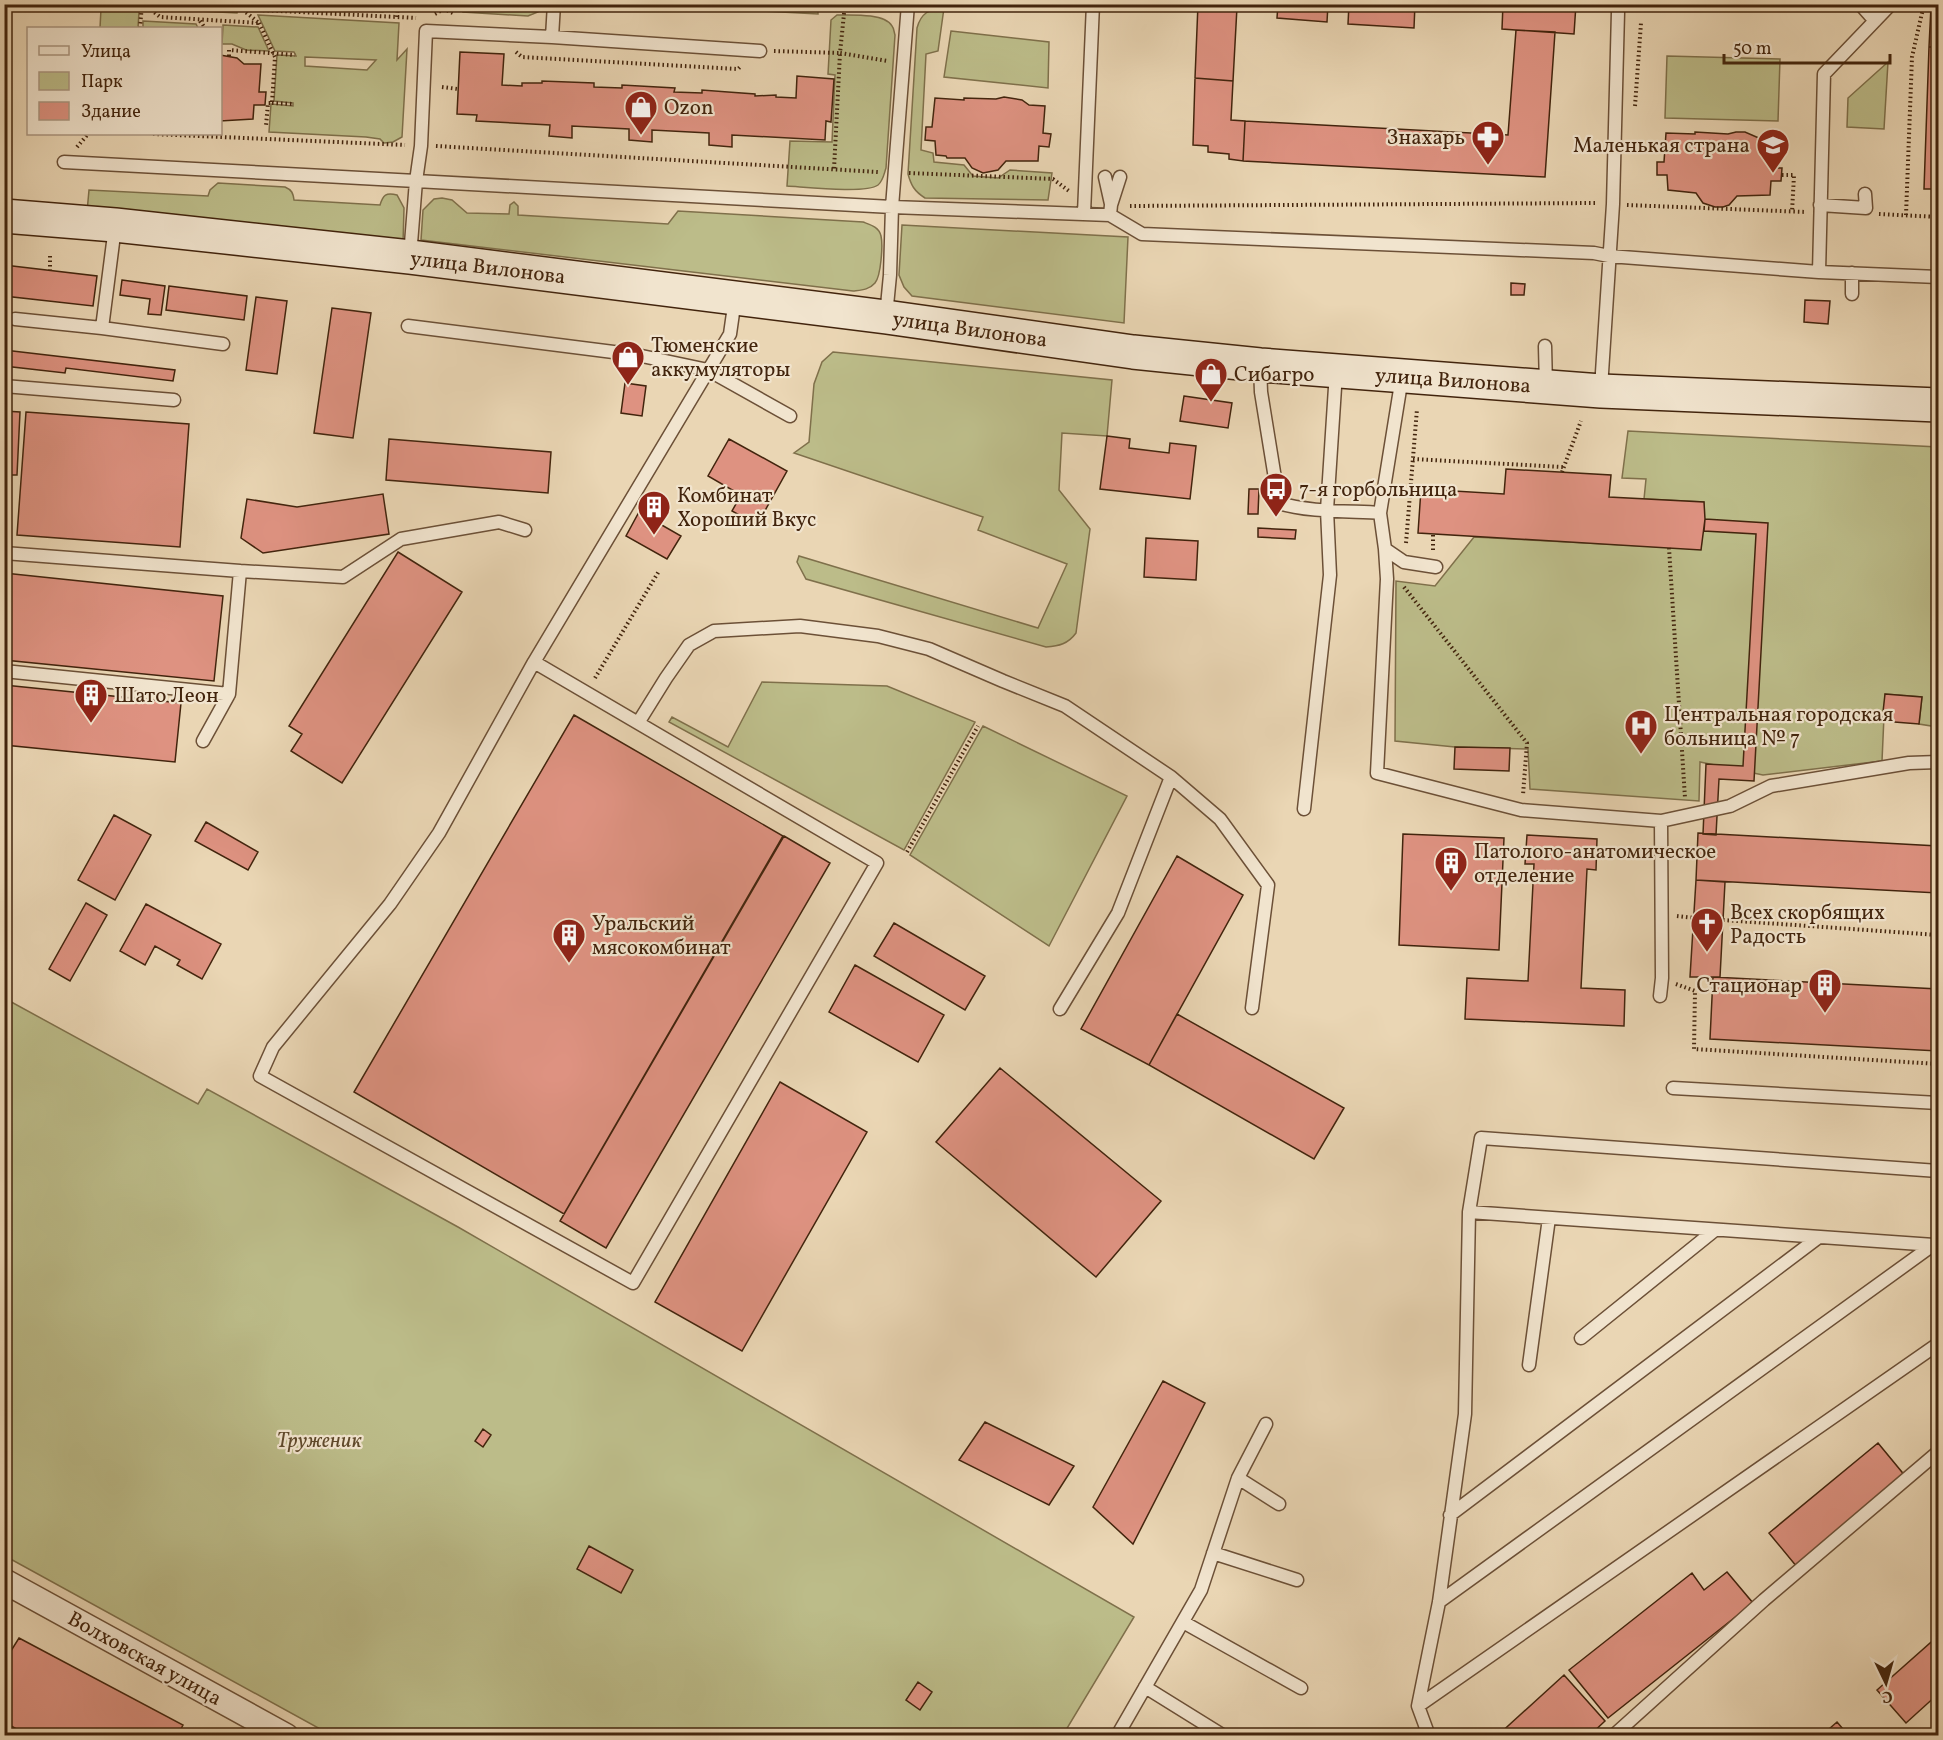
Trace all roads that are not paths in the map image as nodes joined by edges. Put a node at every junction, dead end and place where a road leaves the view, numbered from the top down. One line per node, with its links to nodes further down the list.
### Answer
1 (554, 4): 10 (lane)
2 (908, 4): 17 (lane)
3 (928, 4): 4 (lane)
4 (948, 4)
5 (1093, 4): 18 (lane)
6 (1860, 4): 9 (lane)
7 (1891, 4): 9 (lane)
8 (1618, 12): 23 (lane)
9 (1875, 21): 19 (lane)
10 (552, 37): 11 (lane); 15 (lane)
11 (760, 51)
12 (64, 162): 15 (lane)
13 (1105, 177): 20 (lane)
14 (1120, 177): 20 (lane)
15 (416, 181): 17 (lane); 24 (lane)
16 (1859, 193): 19 (lane)
17 (892, 207): 18 (lane); 30 (lane)
18 (1084, 208): 20 (lane)
19 (1820, 209): 25 (lane)
20 (1111, 210): 23 (lane)
21 (4, 216): 22 (street, улица Вилонова)
22 (115, 225): 24 (street, улица Вилонова); 33 (lane)
23 (1609, 256): 25 (lane); 42 (lane)
24 (410, 257): 29 (street, улица Вилонова)
25 (1819, 272): 26 (lane)
26 (1852, 273): 27 (lane); 28 (lane)
27 (1938, 277)
28 (1852, 294)
29 (735, 297): 30 (street, улица Вилонова); 37 (lane)
30 (886, 317): 36 (street, улица Вилонова)
31 (15, 319): 33 (lane)
32 (408, 326): 37 (lane)
33 (102, 328): 34 (lane)
34 (223, 344)
35 (1545, 346): 41 (lane)
36 (1260, 365): 38 (street, улица Вилонова); 46 (lane)
37 (708, 370): 45 (lane); 53 (lane)
38 (1336, 372): 39 (street, улица Вилонова); 46 (lane)
39 (1402, 377): 41 (street, улица Вилонова); 47 (lane)
40 (4, 386): 43 (lane)
41 (1546, 387): 42 (street, улица Вилонова)
42 (1601, 391): 44 (street, улица Вилонова)
43 (174, 400)
44 (1938, 405)
45 (790, 416)
46 (1327, 510): 47 (lane); 60 (lane)
47 (1380, 513): 49 (lane)
48 (525, 530): 52 (lane)
49 (1385, 549): 51 (lane); 61 (lane)
50 (4, 553): 52 (lane)
51 (1436, 567)
52 (240, 571): 55 (lane)
53 (534, 662): 56 (lane); 56 (lane)
54 (4, 671): 55 (lane)
55 (229, 694): 57 (lane)
56 (638, 723): 59 (lane)
57 (203, 741)
58 (1938, 762): 61 (lane)
59 (1171, 777): 63 (lane); 64 (lane)
60 (1304, 809)
61 (1661, 821): 62 (lane)
62 (1660, 996)
63 (1060, 1008)
64 (1252, 1008)
65 (1673, 1088): 66 (lane)
66 (1938, 1103)
67 (1938, 1171): 68 (lane)
68 (1469, 1212): 69 (lane); 80 (lane)
69 (1549, 1218): 70 (lane); 75 (lane)
70 (1715, 1230): 71 (lane); 73 (lane)
71 (1819, 1237): 72 (lane); 80 (lane)
72 (1936, 1245): 84 (lane)
73 (1581, 1338)
74 (1938, 1344): 88 (lane)
75 (1529, 1365)
76 (1266, 1424): 78 (lane)
77 (1938, 1452): 93 (lane)
78 (1238, 1478): 79 (lane); 81 (lane)
79 (1279, 1503)
80 (1450, 1515): 84 (lane)
81 (1213, 1553): 82 (lane); 85 (lane)
82 (1297, 1580)
83 (4, 1581): 89 (street, Волховская улица)
84 (1439, 1602): 88 (lane)
85 (1183, 1622): 86 (lane); 87 (lane)
86 (1145, 1687): 90 (lane); 91 (lane)
87 (1301, 1688)
88 (1418, 1706): 92 (lane)
89 (286, 1736)
90 (1118, 1736)
91 (1224, 1736)
92 (1429, 1736)
93 (1613, 1736)

